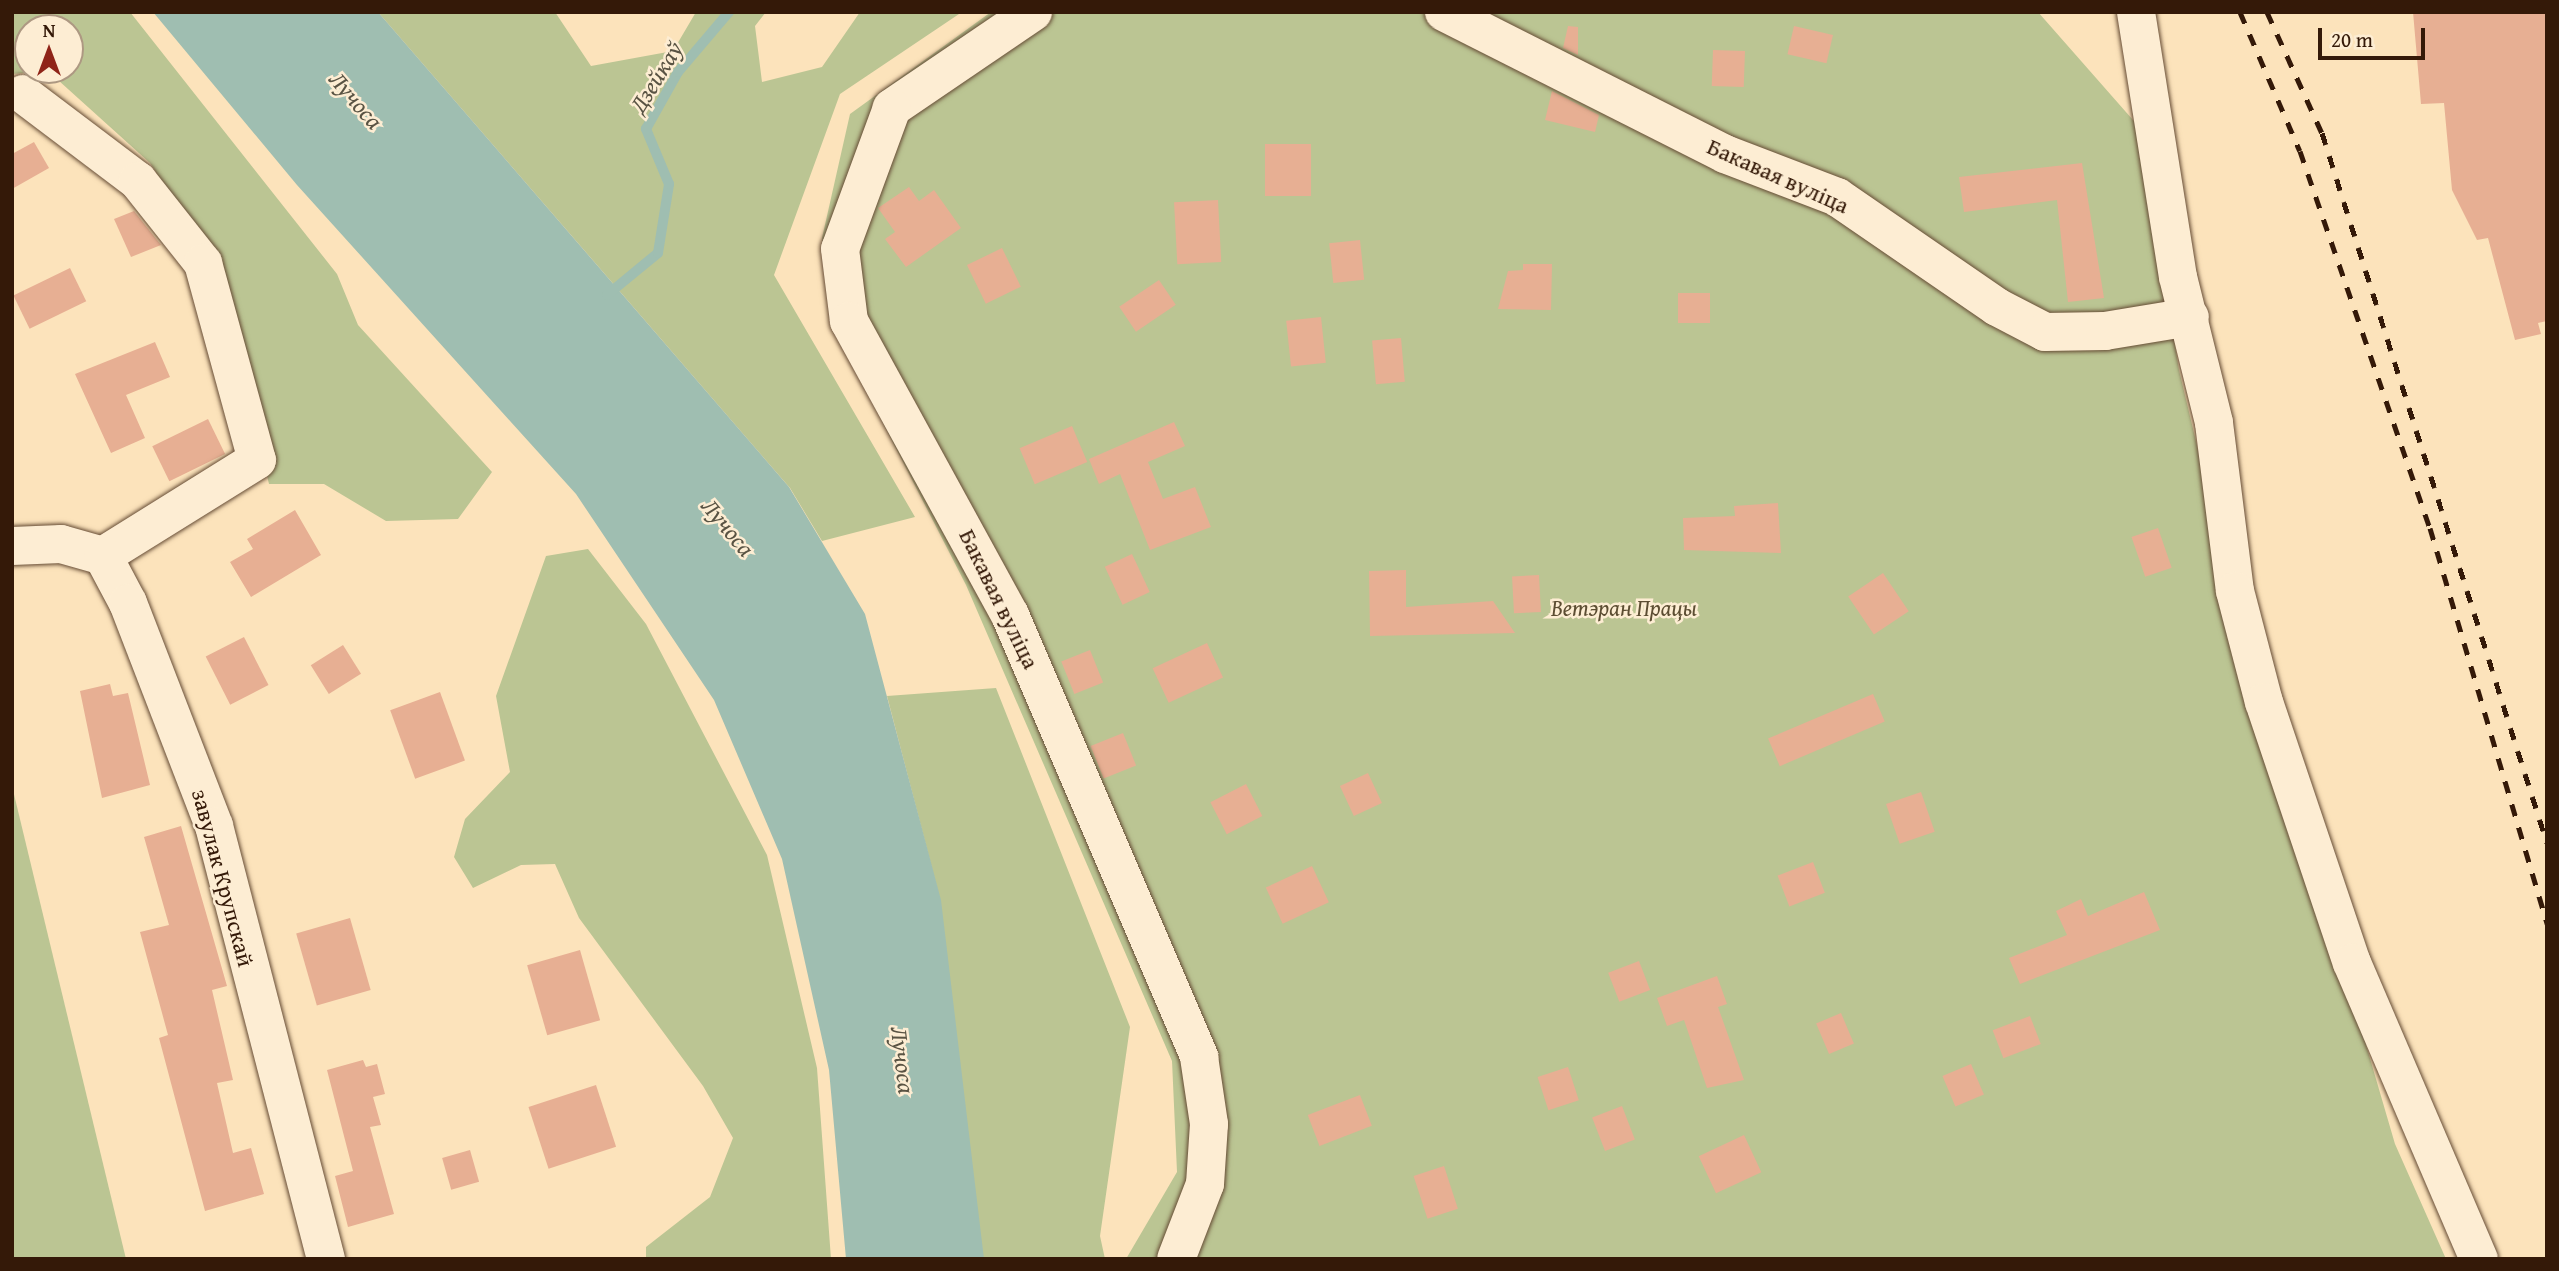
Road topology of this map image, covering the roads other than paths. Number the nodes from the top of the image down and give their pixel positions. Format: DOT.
graph roads {
  1 [pos="1033,12"];
  2 [pos="1444,12"];
  3 [pos="2136,12"];
  4 [pos="23,94"];
  5 [pos="2190,317"];
  6 [pos="12,546"];
  7 [pos="103,556"];
  8 [pos="326,1259"];
  9 [pos="1176,1259"];
  10 [pos="2479,1259"];
  1 -- 9 [label="street, Бакавая вуліца"];
  2 -- 5 [label="street, Бакавая вуліца"];
  3 -- 5 [label="street"];
  4 -- 7 [label="street"];
  5 -- 10 [label="street"];
  6 -- 7 [label="street"];
  7 -- 8 [label="street, завулак Крупскай"];
}
